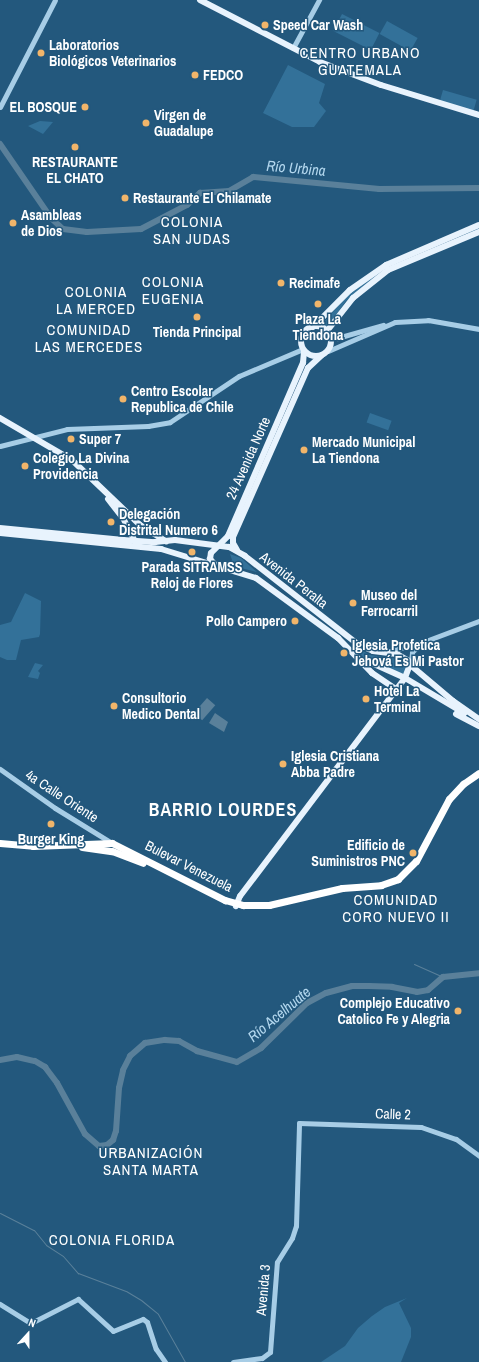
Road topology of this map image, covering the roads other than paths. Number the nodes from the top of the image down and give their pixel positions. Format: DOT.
graph roads {
  1 [pos="55,0"];
  2 [pos="200,0"];
  3 [pos="319,0"];
  4 [pos="293,48"];
  5 [pos="0,107"];
  6 [pos="479,115"];
  7 [pos="479,225"];
  8 [pos="479,232"];
  9 [pos="384,325"];
  10 [pos="313,327"];
  11 [pos="479,329"];
  12 [pos="328,333"];
  13 [pos="303,350"];
  14 [pos="328,351"];
  15 [pos="322,355"];
  16 [pos="0,413"];
  17 [pos="0,419"];
  18 [pos="34,436"];
  19 [pos="0,446"];
  20 [pos="140,525"];
  21 [pos="0,528"];
  22 [pos="0,532"];
  23 [pos="175,540"];
  24 [pos="134,541"];
  25 [pos="167,541"];
  26 [pos="158,542"];
  27 [pos="138,546"];
  28 [pos="216,547"];
  29 [pos="238,551"];
  30 [pos="215,565"];
  31 [pos="278,587"];
  32 [pos="479,621"];
  33 [pos="342,638"];
  34 [pos="422,642"];
  35 [pos="384,652"];
  36 [pos="365,663"];
  37 [pos="411,664"];
  38 [pos="404,680"];
  39 [pos="396,690"];
  40 [pos="479,720"];
  41 [pos="479,726"];
  42 [pos="0,769"];
  43 [pos="479,773"];
  44 [pos="479,778"];
  45 [pos="0,843"];
  46 [pos="112,843"];
  47 [pos="0,847"];
  48 [pos="106,850"];
  49 [pos="226,904"];
  50 [pos="236,905"];
  51 [pos="245,909"];
  52 [pos="299,1123"];
  53 [pos="479,1156"];
  54 [pos="0,1304"];
  55 [pos="165,1362"];
  56 [pos="233,1362"];
  1 -- 5 [label="street"];
  2 -- 4 [label="main road"];
  3 -- 4 [label="street"];
  4 -- 6 [label="main road"];
  7 -- 10 [label="main road"];
  8 -- 12 [label="main road"];
  9 -- 11 [label="street"];
  9 -- 12 [label="street"];
  9 -- 14 [label="street"];
  10 -- 12 [label="main road"];
  10 -- 13 [label="main road"];
  12 -- 14 [label="main road"];
  13 -- 15 [label="main road"];
  13 -- 18 [label="street"];
  13 -- 28 [label="main road, 24 Avenida Norte"];
  14 -- 15 [label="main road"];
  15 -- 29 [label="main road, 24 Avenida Norte"];
  16 -- 18 [label="main road"];
  17 -- 18 [label="main road"];
  18 -- 19 [label="street"];
  18 -- 20 [label="main road"];
  18 -- 23 [label="main road"];
  18 -- 24 [label="main road"];
  20 -- 25 [label="main road"];
  20 -- 26 [label="main road"];
  21 -- 24 [label="main road, Avenida Peralta"];
  22 -- 27 [label="main road, Avenida Peralta"];
  23 -- 25 [label="main road, Avenida Peralta"];
  23 -- 28 [label="main road, Avenida Peralta"];
  24 -- 26 [label="main road, Avenida Peralta"];
  24 -- 27 [label="main road"];
  25 -- 26 [label="main road, Avenida Peralta"];
  25 -- 28 [label="main road"];
  26 -- 30 [label="main road"];
  27 -- 30 [label="main road, Avenida Peralta"];
  28 -- 29 [label="main road, Avenida Peralta"];
  28 -- 30 [label="main road"];
  28 -- 31 [label="main road"];
  29 -- 35 [label="main road, Avenida Peralta"];
  30 -- 31 [label="main road"];
  30 -- 36 [label="main road, Avenida Peralta"];
  31 -- 33 [label="main road"];
  32 -- 34 [label="street"];
  33 -- 37 [label="main road"];
  33 -- 38 [label="main road"];
  34 -- 35 [label="street"];
  34 -- 37 [label="street"];
  35 -- 37 [label="main road, Avenida Peralta"];
  36 -- 38 [label="main road, Avenida Peralta"];
  36 -- 39 [label="main road, Avenida Peralta"];
  37 -- 38 [label="main road"];
  37 -- 40 [label="main road"];
  38 -- 39 [label="main road"];
  38 -- 40 [label="main road"];
  38 -- 41 [label="main road"];
  39 -- 50 [label="main road"];
  42 -- 46 [label="street, 4a Calle Oriente"];
  43 -- 50 [label="highway, Bulevar Venezuela"];
  44 -- 51 [label="highway, Bulevar Venezuela"];
  45 -- 46 [label="highway, Bulevar Venezuela"];
  46 -- 48 [label="highway"];
  46 -- 50 [label="highway, Bulevar Venezuela"];
  47 -- 48 [label="highway, Bulevar Venezuela"];
  48 -- 49 [label="highway, Bulevar Venezuela"];
  49 -- 50 [label="highway"];
  49 -- 51 [label="highway, Bulevar Venezuela"];
  50 -- 51 [label="highway"];
  52 -- 53 [label="street, Calle 2"];
  52 -- 56 [label="street, Avenida 3"];
  54 -- 55 [label="street"];
}
